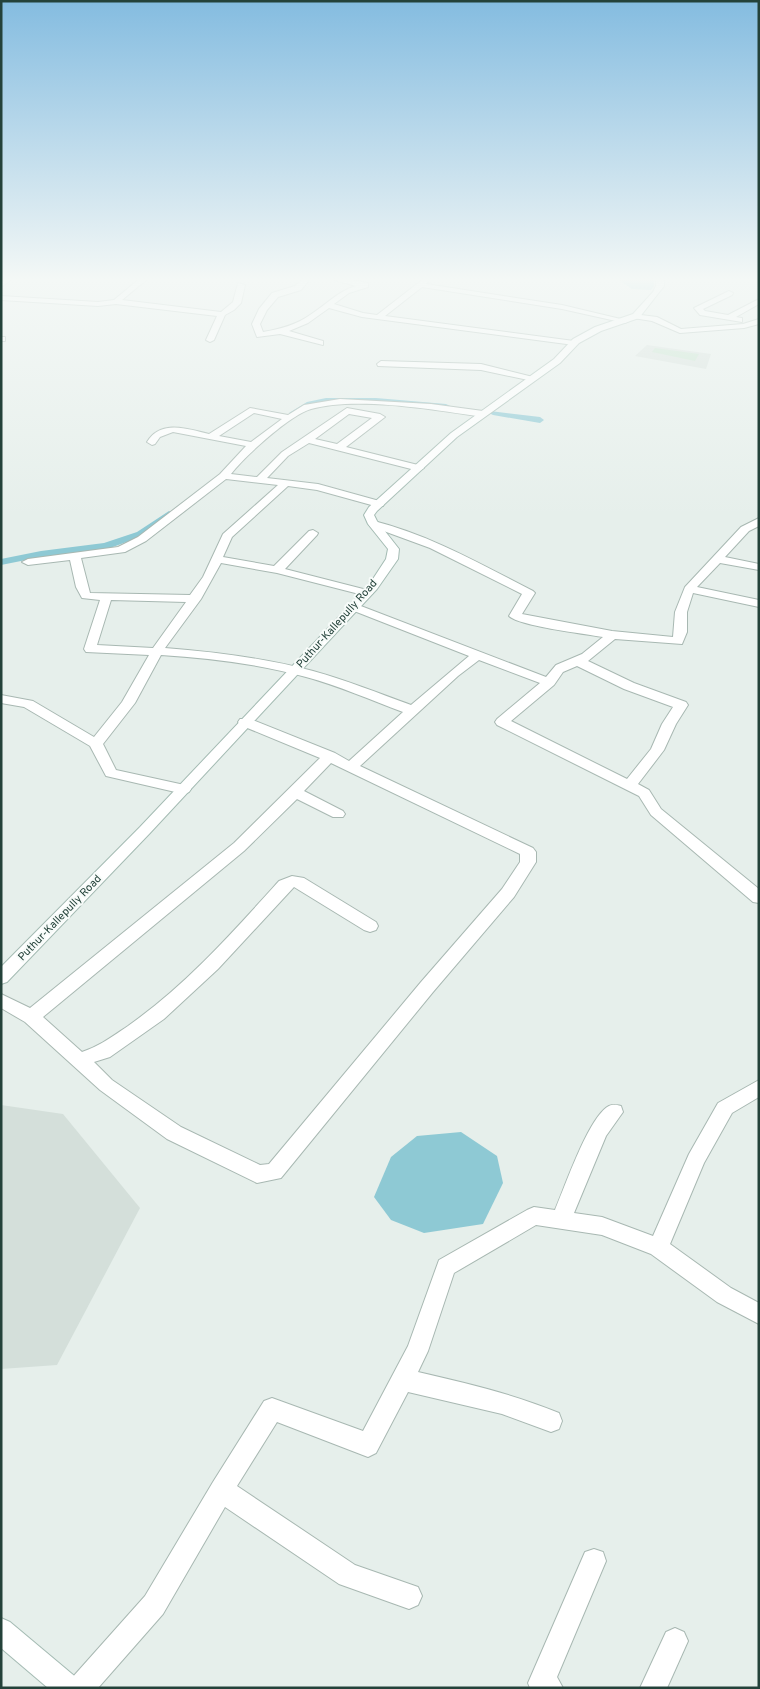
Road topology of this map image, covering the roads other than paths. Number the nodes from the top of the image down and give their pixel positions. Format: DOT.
graph roads {
  1 [pos="560,359"];
  2 [pos="381,364"];
  3 [pos="533,378"];
  4 [pos="483,414"];
  5 [pos="289,418"];
  6 [pos="212,436"];
  7 [pos="308,440"];
  8 [pos="152,442"];
  9 [pos="253,445"];
  10 [pos="338,448"];
  11 [pos="419,468"];
  12 [pos="224,476"];
  13 [pos="259,480"];
  14 [pos="286,483"];
  15 [pos="379,504"];
  16 [pos="759,521"];
  17 [pos="374,524"];
  18 [pos="313,533"];
  19 [pos="75,557"];
  20 [pos="717,559"];
  21 [pos="217,560"];
  22 [pos="28,562"];
  23 [pos="759,568"];
  24 [pos="277,570"];
  25 [pos="689,589"];
  26 [pos="367,593"];
  27 [pos="106,598"];
  28 [pos="195,599"];
  29 [pos="759,604"];
  30 [pos="353,607"];
  31 [pos="612,634"];
  32 [pos="158,650"];
  33 [pos="479,654"];
  34 [pos="577,661"];
  35 [pos="295,670"];
  36 [pos="549,682"];
  37 [pos="1,699"];
  38 [pos="414,711"];
  39 [pos="245,722"];
  40 [pos="96,744"];
  41 [pos="330,756"];
  42 [pos="351,766"];
  43 [pos="630,785"];
  44 [pos="184,789"];
  45 [pos="295,792"];
  46 [pos="338,814"];
  47 [pos="759,898"];
  48 [pos="370,926"];
  49 [pos="1,978"];
  50 [pos="1,1000"];
  51 [pos="31,1017"];
  52 [pos="79,1060"];
  53 [pos="759,1087"];
  54 [pos="614,1112"];
  55 [pos="561,1220"];
  56 [pos="658,1247"];
  57 [pos="759,1314"];
  58 [pos="402,1379"];
  59 [pos="551,1421"];
  60 [pos="221,1490"];
  61 [pos="594,1561"];
  62 [pos="409,1596"];
  63 [pos="1,1631"];
  64 [pos="675,1640"];
  65 [pos="58,1685"];
  66 [pos="80,1688"];
  67 [pos="550,1688"];
  68 [pos="653,1688"];
  1 -- 3 [label="street"];
  2 -- 3 [label="street"];
  3 -- 4 [label="street"];
  4 -- 5 [label="street"];
  4 -- 11 [label="street"];
  5 -- 6 [label="street"];
  5 -- 9 [label="street"];
  6 -- 8 [label="street"];
  6 -- 9 [label="street"];
  7 -- 10 [label="street"];
  7 -- 10 [label="street"];
  7 -- 13 [label="street"];
  9 -- 12 [label="street"];
  10 -- 11 [label="street"];
  11 -- 15 [label="street"];
  12 -- 13 [label="street"];
  12 -- 19 [label="street"];
  13 -- 14 [label="street"];
  14 -- 15 [label="street"];
  14 -- 21 [label="street"];
  15 -- 17 [label="street"];
  16 -- 20 [label="street"];
  17 -- 26 [label="street, Puthur-Kallepully Road"];
  17 -- 31 [label="street"];
  18 -- 24 [label="street"];
  19 -- 22 [label="street"];
  19 -- 27 [label="street"];
  20 -- 23 [label="street"];
  20 -- 25 [label="street"];
  21 -- 24 [label="street"];
  21 -- 28 [label="street"];
  24 -- 26 [label="street"];
  25 -- 29 [label="street"];
  25 -- 31 [label="street"];
  26 -- 30 [label="street, Puthur-Kallepully Road"];
  27 -- 28 [label="street"];
  27 -- 32 [label="street"];
  28 -- 32 [label="street"];
  30 -- 33 [label="street"];
  30 -- 35 [label="street, Puthur-Kallepully Road"];
  31 -- 34 [label="street"];
  32 -- 35 [label="street"];
  32 -- 40 [label="street"];
  33 -- 36 [label="street"];
  33 -- 38 [label="street"];
  34 -- 36 [label="street"];
  34 -- 43 [label="street"];
  35 -- 38 [label="street"];
  35 -- 39 [label="street, Puthur-Kallepully Road"];
  36 -- 43 [label="street"];
  37 -- 40 [label="street"];
  38 -- 42 [label="street"];
  39 -- 41 [label="street"];
  39 -- 44 [label="street, Puthur-Kallepully Road"];
  40 -- 44 [label="street"];
  41 -- 42 [label="street"];
  41 -- 45 [label="street"];
  42 -- 52 [label="street"];
  43 -- 47 [label="street"];
  44 -- 49 [label="street, Puthur-Kallepully Road"];
  45 -- 46 [label="street"];
  45 -- 51 [label="street"];
  48 -- 52 [label="street"];
  50 -- 51 [label="street"];
  51 -- 52 [label="street"];
  53 -- 56 [label="street"];
  54 -- 55 [label="street"];
  55 -- 56 [label="street"];
  55 -- 58 [label="street"];
  56 -- 57 [label="street"];
  58 -- 59 [label="street"];
  58 -- 60 [label="street"];
  60 -- 62 [label="street"];
  60 -- 66 [label="street"];
  61 -- 67 [label="street"];
  63 -- 65 [label="street"];
  64 -- 68 [label="street"];
}
